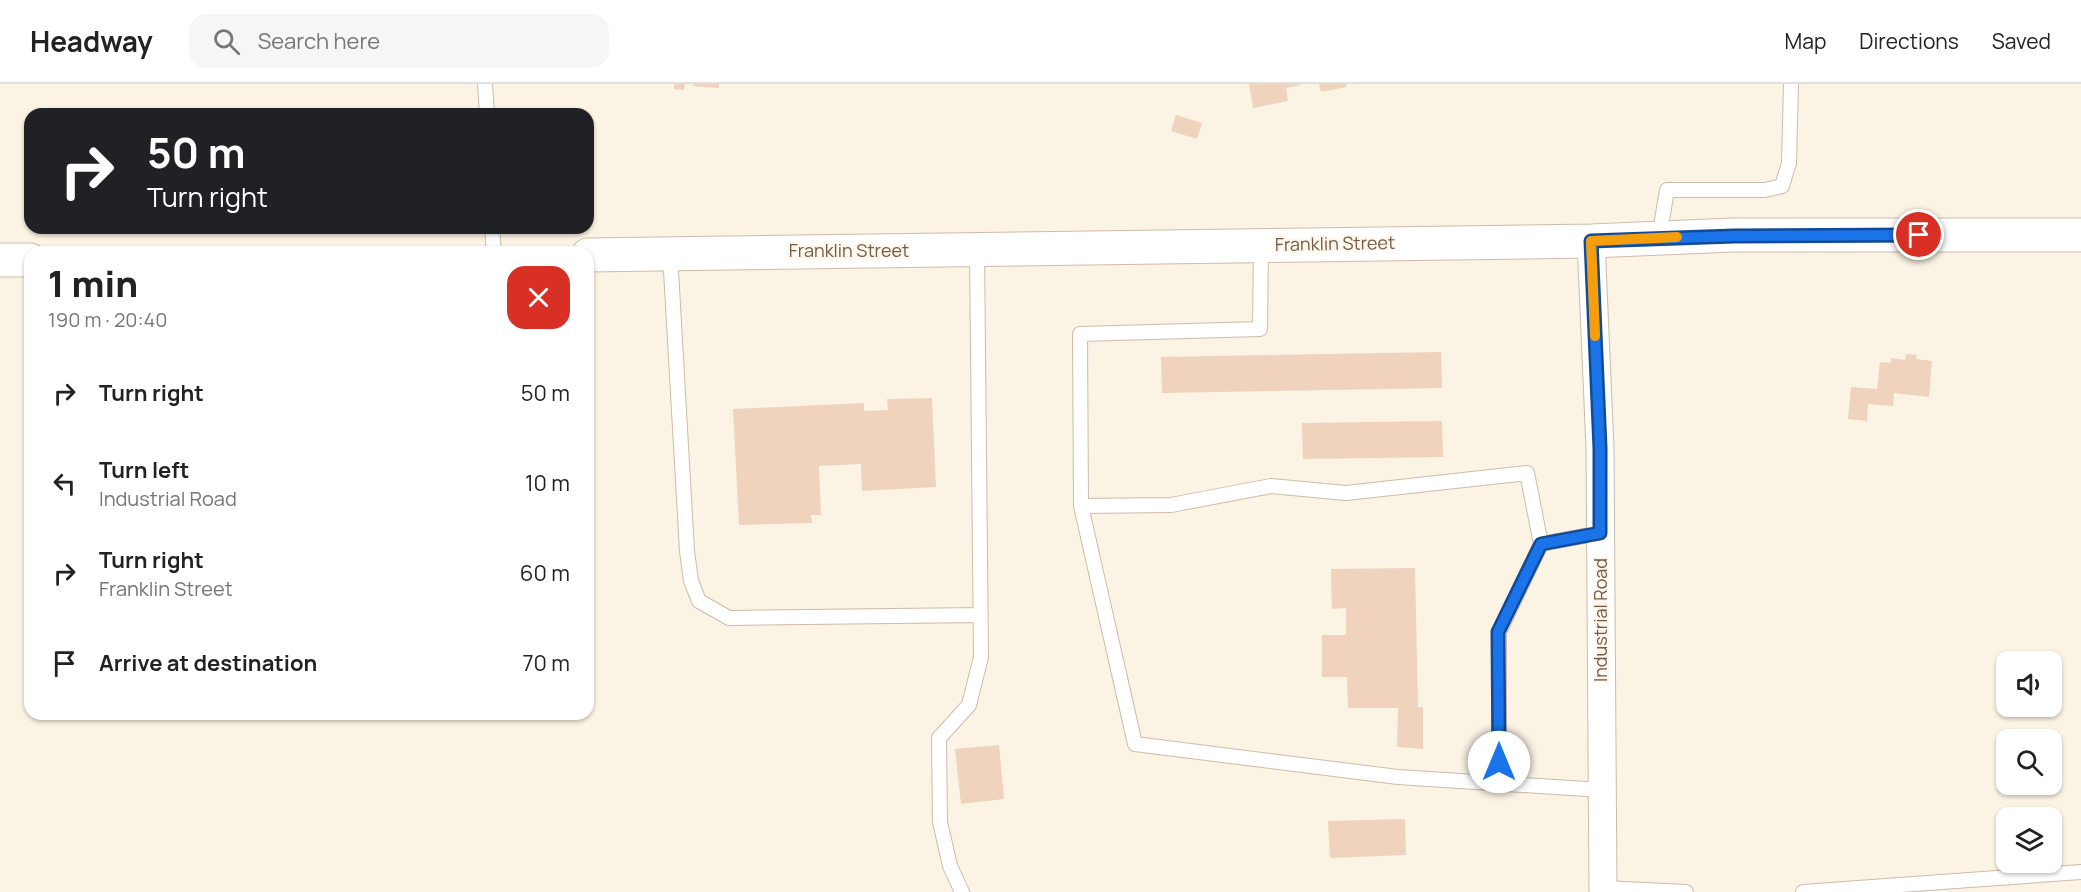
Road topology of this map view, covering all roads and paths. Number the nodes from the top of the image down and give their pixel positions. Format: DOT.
graph roads {
  1 [pos="485,84"];
  2 [pos="1791,84"];
  3 [pos="487,108"];
  4 [pos="2081,235"];
  5 [pos="1659,238"];
  6 [pos="1591,241"];
  7 [pos="1261,245"];
  8 [pos="977,249"];
  9 [pos="670,253"];
  10 [pos="594,255"];
  11 [pos="0,260"];
  12 [pos="24,260"];
  13 [pos="1081,506"];
  14 [pos="1600,533"];
  15 [pos="1541,544"];
  16 [pos="981,615"];
  17 [pos="1499,783"];
  18 [pos="1602,790"];
  19 [pos="2081,872"];
  20 [pos="1603,890"];
  21 [pos="962,892"];
  22 [pos="1686,892"];
  23 [pos="1803,892"];
  1 -- 3 [label="lane"];
  2 -- 5 [label="lane"];
  4 -- 5 [label="main road, Franklin Street"];
  5 -- 6 [label="main road, Franklin Street"];
  6 -- 7 [label="main road, Franklin Street"];
  6 -- 14 [label="street, Industrial Road"];
  7 -- 8 [label="main road, Franklin Street"];
  7 -- 13 [label="lane"];
  8 -- 9 [label="main road, Franklin Street"];
  8 -- 16 [label="lane"];
  9 -- 10 [label="main road, Franklin Street"];
  9 -- 16 [label="lane"];
  11 -- 12 [label="main road"];
  13 -- 15 [label="lane"];
  13 -- 17 [label="lane"];
  14 -- 15 [label="lane"];
  14 -- 18 [label="street, Industrial Road"];
  15 -- 17 [label="lane"];
  16 -- 21 [label="lane"];
  17 -- 18 [label="lane"];
  18 -- 20 [label="street, Industrial Road"];
  19 -- 23 [label="lane"];
  20 -- 22 [label="lane"];
}
